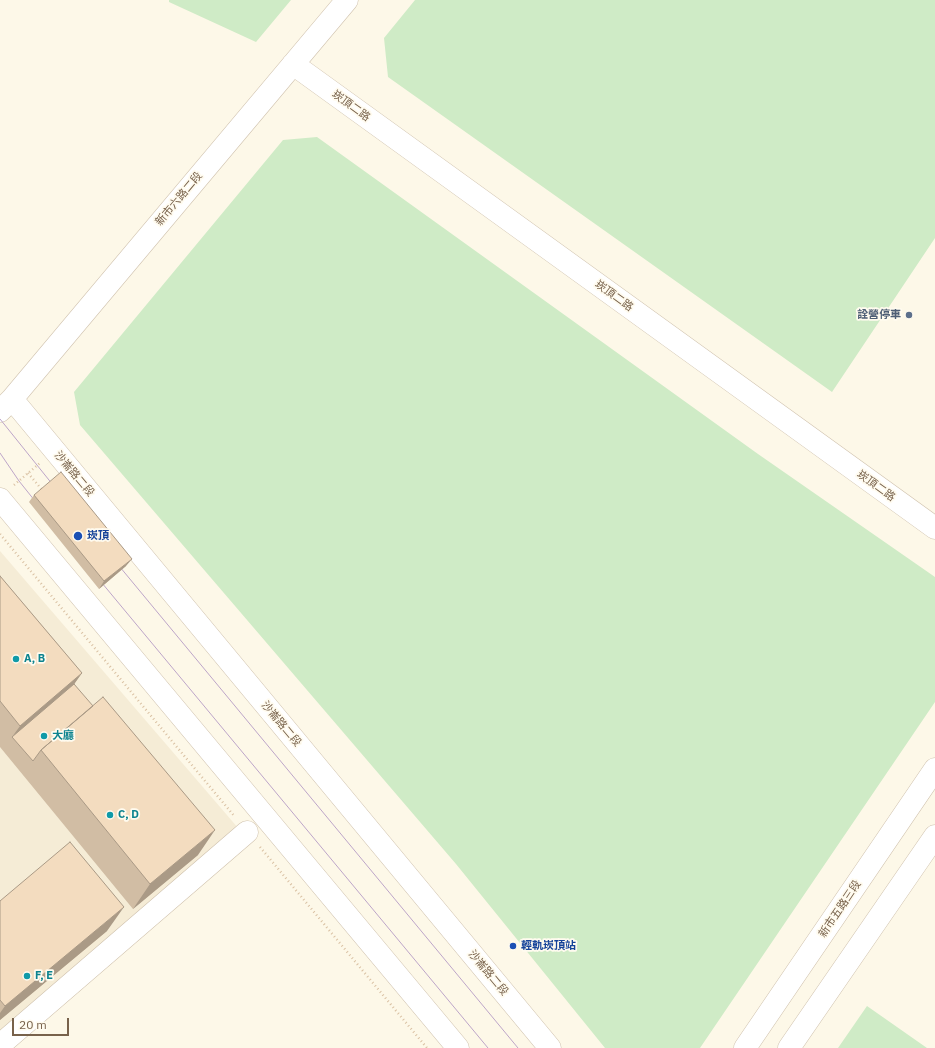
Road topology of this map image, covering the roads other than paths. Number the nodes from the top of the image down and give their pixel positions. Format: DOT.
graph roads {
  1 [pos="347,0"];
  2 [pos="292,64"];
  3 [pos="6,405"];
  4 [pos="5,494"];
  5 [pos="935,528"];
  6 [pos="935,769"];
  7 [pos="247,832"];
  8 [pos="935,836"];
  9 [pos="0,1045"];
  10 [pos="458,1048"];
  11 [pos="550,1048"];
  12 [pos="745,1048"];
  13 [pos="789,1048"];
  1 -- 2 [label="street, 新市六路二段"];
  2 -- 3 [label="street, 新市六路二段"];
  2 -- 5 [label="street, 崁頂二路"];
  3 -- 11 [label="street, 沙崙路二段"];
  4 -- 10 [label="street"];
  6 -- 12 [label="street, 新市五路三段"];
  7 -- 9 [label="street"];
  8 -- 13 [label="street"];
}
